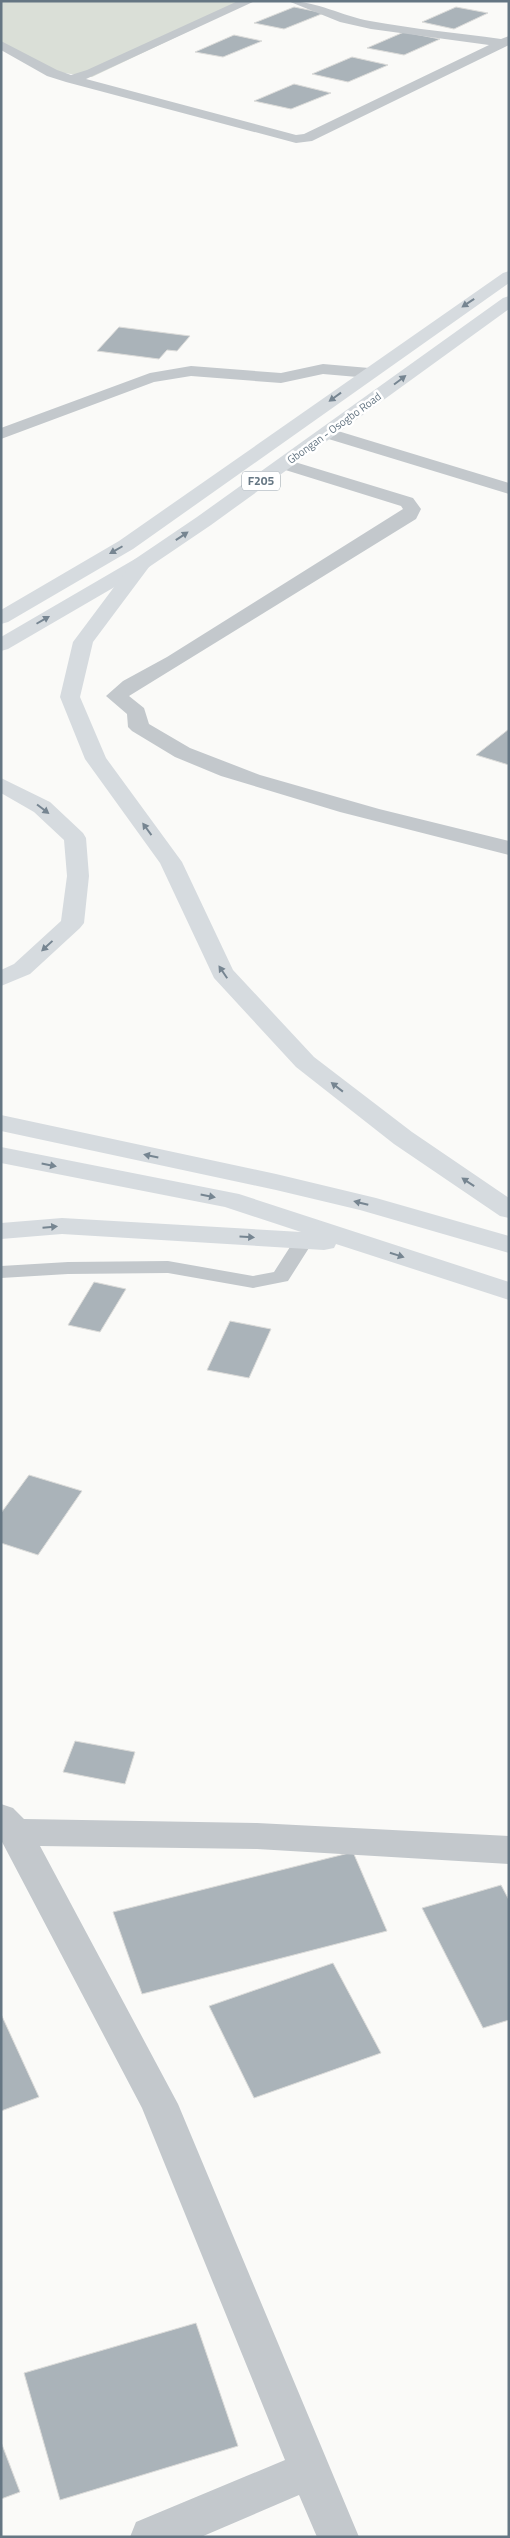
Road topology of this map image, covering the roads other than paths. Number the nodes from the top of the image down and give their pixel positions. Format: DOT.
graph roads {
  1 [pos="249,1"];
  2 [pos="294,1"];
  3 [pos="506,42"];
  4 [pos="1,45"];
  5 [pos="70,79"];
  6 [pos="509,276"];
  7 [pos="509,301"];
  8 [pos="369,373"];
  9 [pos="328,433"];
  10 [pos="1,434"];
  11 [pos="285,464"];
  12 [pos="509,489"];
  13 [pos="142,563"];
  14 [pos="1,618"];
  15 [pos="1,645"];
  16 [pos="1,784"];
  17 [pos="509,848"];
  18 [pos="1,979"];
  19 [pos="1,1123"];
  20 [pos="1,1155"];
  21 [pos="509,1210"];
  22 [pos="1,1232"];
  23 [pos="304,1240"];
  24 [pos="509,1245"];
  25 [pos="371,1246"];
  26 [pos="1,1272"];
  27 [pos="509,1291"];
  28 [pos="8,1824"];
  29 [pos="509,1850"];
  30 [pos="311,2469"];
  31 [pos="151,2537"];
  32 [pos="338,2537"];
  1 -- 5 [label="street"];
  2 -- 3 [label="street"];
  3 -- 5 [label="street"];
  4 -- 5 [label="street"];
  6 -- 8 [label="main road, Gbongan - Osogbo Road / F205, one-way"];
  9 -- 7 [label="main road, Gbongan - Osogbo Road / F205, one-way"];
  8 -- 10 [label="street"];
  8 -- 14 [label="main road, Gbongan - Osogbo Road / F205, one-way"];
  9 -- 11 [label="main road, Gbongan - Osogbo Road / F205"];
  9 -- 12 [label="street"];
  13 -- 11 [label="main road, Gbongan - Osogbo Road / F205, one-way"];
  11 -- 17 [label="street"];
  15 -- 13 [label="main road, Gbongan - Osogbo Road / F205, one-way"];
  21 -- 13 [label="main road, one-way"];
  16 -- 18 [label="main road, one-way"];
  24 -- 19 [label="main road, one-way"];
  20 -- 25 [label="main road, one-way"];
  22 -- 23 [label="main road, one-way"];
  23 -- 25 [label="main road"];
  23 -- 26 [label="lane"];
  25 -- 27 [label="main road, one-way"];
  28 -- 29 [label="street"];
  28 -- 30 [label="street"];
  30 -- 31 [label="street"];
  30 -- 32 [label="street"];
}
